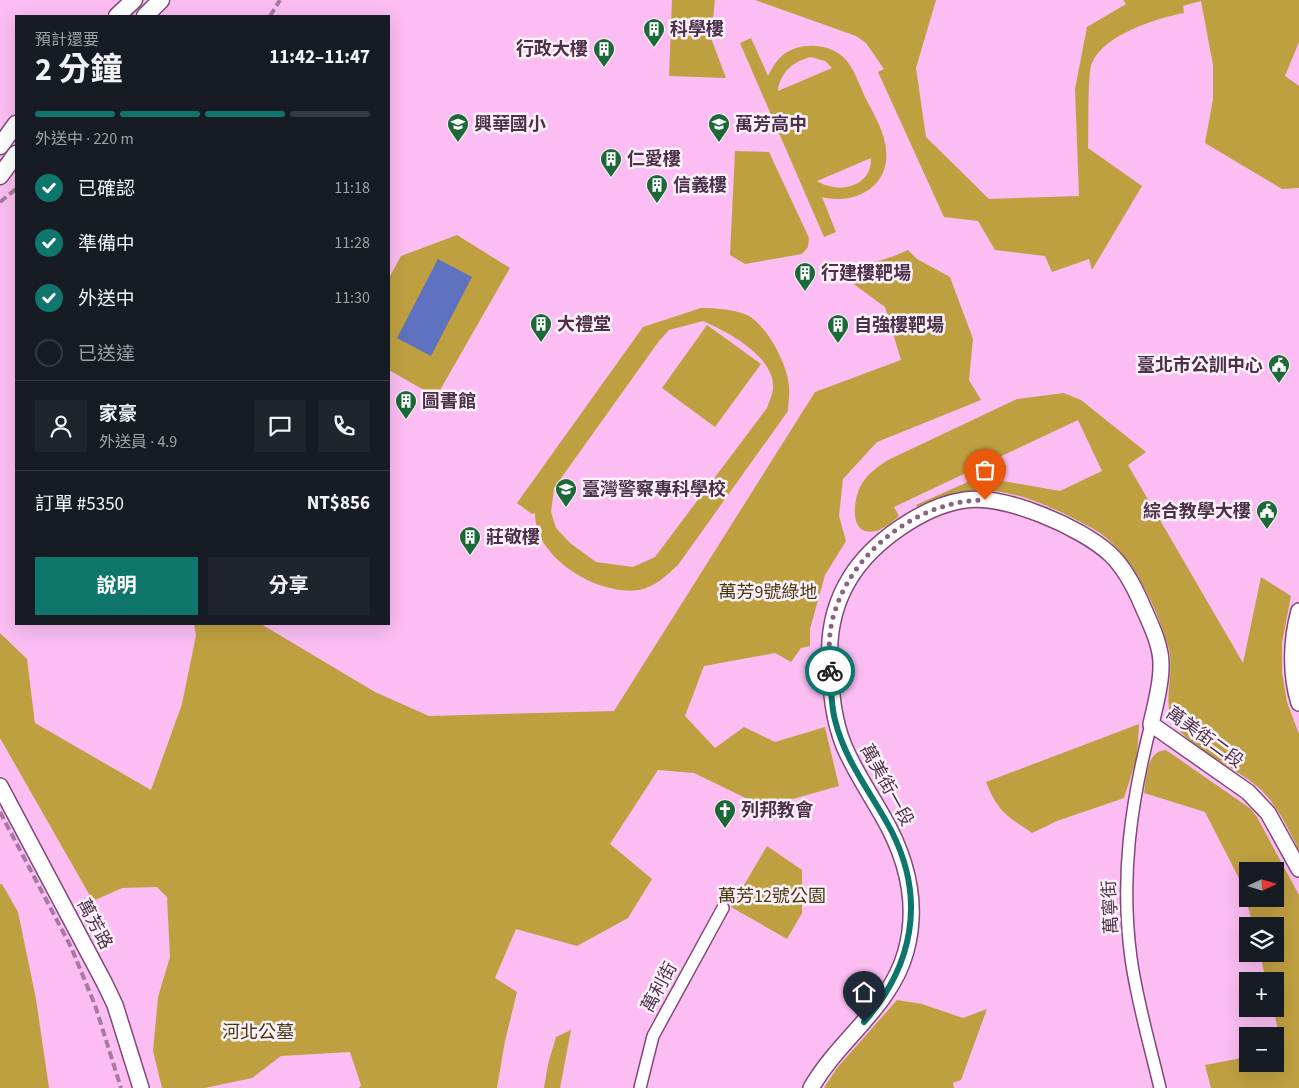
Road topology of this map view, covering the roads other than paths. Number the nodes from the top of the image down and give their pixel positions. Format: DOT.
graph roads {
  1 [pos="134,0"];
  2 [pos="161,0"];
  3 [pos="118,15"];
  4 [pos="146,15"];
  5 [pos="15,125"];
  6 [pos="0,146"];
  7 [pos="15,155"];
  8 [pos="0,176"];
  9 [pos="858,565"];
  10 [pos="1299,611"];
  11 [pos="1299,703"];
  12 [pos="1150,724"];
  13 [pos="0,786"];
  14 [pos="1299,869"];
  15 [pos="723,908"];
  16 [pos="141,1088"];
  17 [pos="640,1088"];
  18 [pos="811,1088"];
  19 [pos="1160,1088"];
  1 -- 3 [label="main road"];
  2 -- 4 [label="main road"];
  5 -- 6 [label="main road"];
  7 -- 8 [label="main road"];
  9 -- 12 [label="street, 萬美街二段"];
  9 -- 18 [label="street, 萬美街一段"];
  10 -- 11 [label="street"];
  12 -- 14 [label="street, 萬美街二段"];
  12 -- 19 [label="street, 萬寧街"];
  13 -- 16 [label="street, 萬芳路"];
  15 -- 17 [label="street, 萬利街"];
}
